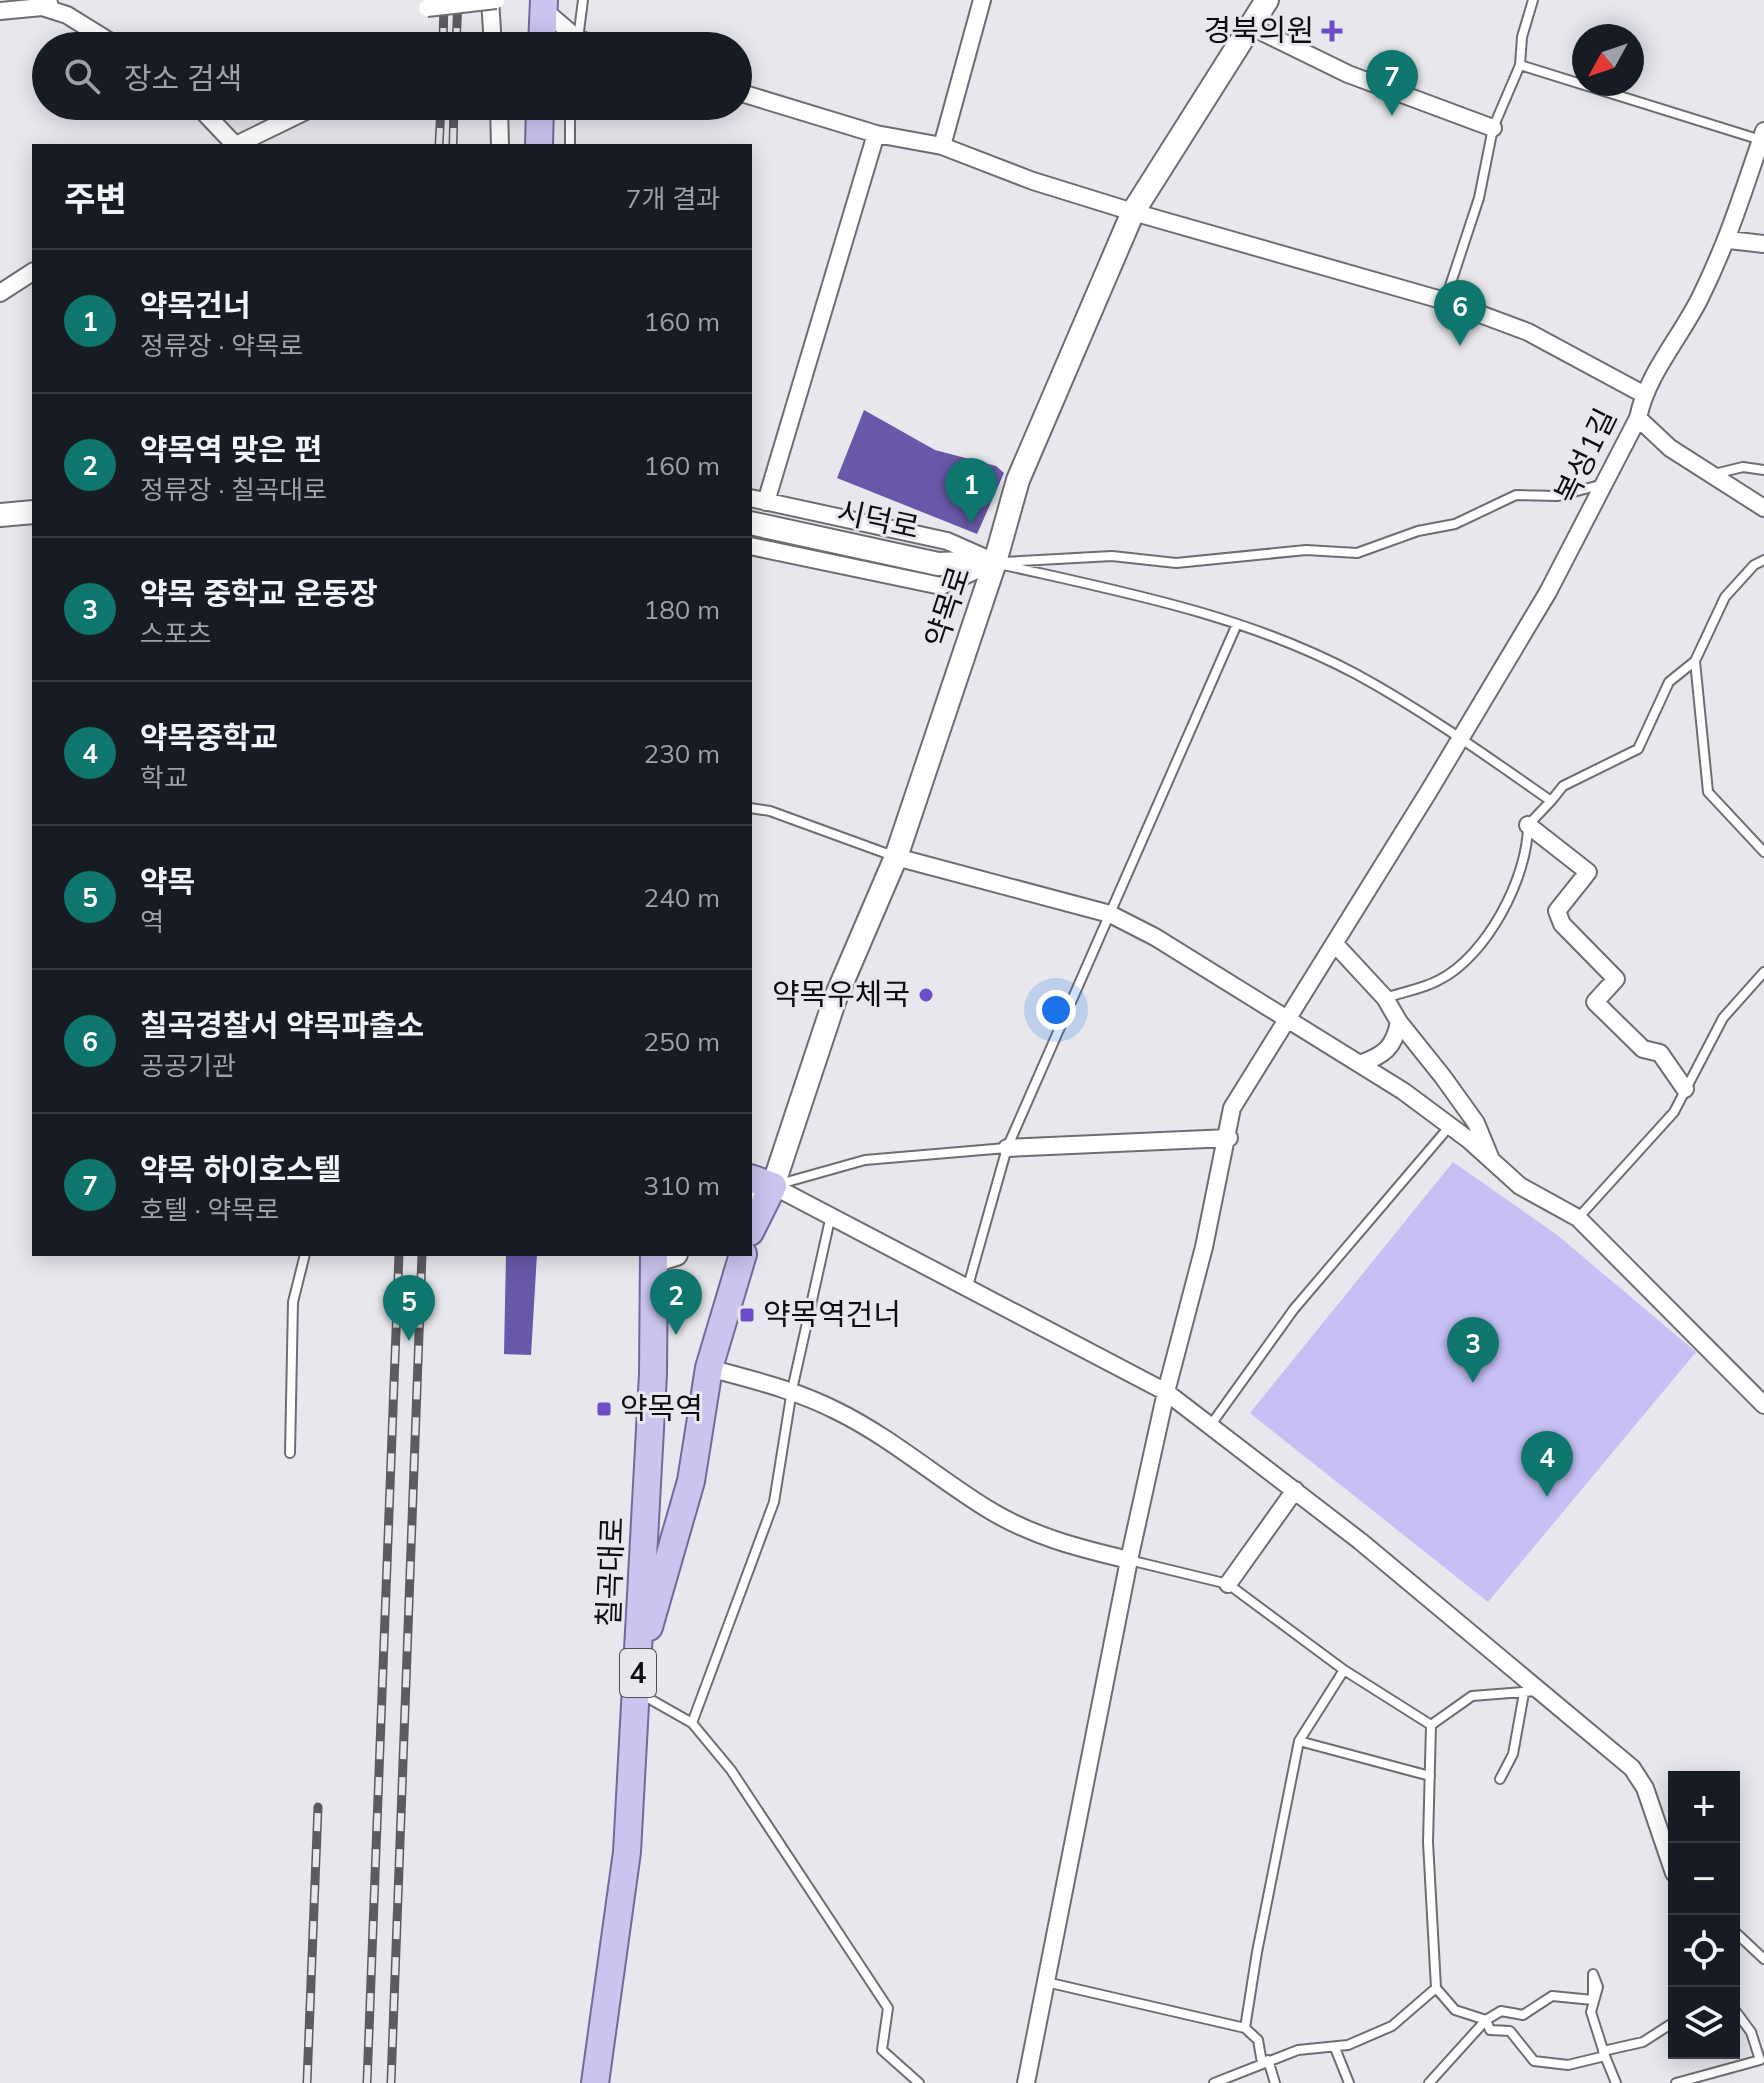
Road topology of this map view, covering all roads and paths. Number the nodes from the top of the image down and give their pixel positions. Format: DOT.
graph roads {
  1 [pos="493,0"];
  2 [pos="583,0"];
  3 [pos="982,0"];
  4 [pos="1267,0"];
  5 [pos="1533,0"];
  6 [pos="48,4"];
  7 [pos="544,5"];
  8 [pos="427,8"];
  9 [pos="0,11"];
  10 [pos="1252,27"];
  11 [pos="94,32"];
  12 [pos="493,32"];
  13 [pos="543,32"];
  14 [pos="568,32"];
  15 [pos="578,32"];
  16 [pos="1520,65"];
  17 [pos="752,96"];
  18 [pos="211,120"];
  19 [pos="288,120"];
  20 [pos="499,120"];
  21 [pos="540,120"];
  22 [pos="570,120"];
  23 [pos="1493,128"];
  24 [pos="876,134"];
  25 [pos="1762,135"];
  26 [pos="233,144"];
  27 [pos="239,144"];
  28 [pos="500,144"];
  29 [pos="539,144"];
  30 [pos="570,144"];
  31 [pos="942,146"];
  32 [pos="1133,212"];
  33 [pos="1729,240"];
  34 [pos="1764,244"];
  35 [pos="32,272"];
  36 [pos="0,293"];
  37 [pos="1445,301"];
  38 [pos="1643,394"];
  39 [pos="1638,418"];
  40 [pos="1764,470"];
  41 [pos="1712,474"];
  42 [pos="1605,484"];
  43 [pos="758,500"];
  44 [pos="1764,508"];
  45 [pos="32,512"];
  46 [pos="0,515"];
  47 [pos="752,523"];
  48 [pos="752,546"];
  49 [pos="1764,560"];
  50 [pos="995,562"];
  51 [pos="1237,624"];
  52 [pos="1695,661"];
  53 [pos="1459,737"];
  54 [pos="1551,801"];
  55 [pos="752,808"];
  56 [pos="1528,825"];
  57 [pos="1764,852"];
  58 [pos="896,857"];
  59 [pos="1110,914"];
  60 [pos="1335,944"];
  61 [pos="1764,972"];
  62 [pos="1385,998"];
  63 [pos="1288,1019"];
  64 [pos="1399,1022"];
  65 [pos="1360,1064"];
  66 [pos="1685,1089"];
  67 [pos="1449,1127"];
  68 [pos="1229,1138"];
  69 [pos="1007,1148"];
  70 [pos="1492,1162"];
  71 [pos="761,1182"];
  72 [pos="752,1203"];
  73 [pos="831,1214"];
  74 [pos="1578,1218"];
  75 [pos="752,1223"];
  76 [pos="304,1256"];
  77 [pos="661,1256"];
  78 [pos="742,1256"];
  79 [pos="968,1286"];
  80 [pos="709,1368"];
  81 [pos="1747,1385"];
  82 [pos="792,1390"];
  83 [pos="1166,1392"];
  84 [pos="1764,1392"];
  85 [pos="1764,1405"];
  86 [pos="1209,1427"];
  87 [pos="290,1453"];
  88 [pos="1295,1490"];
  89 [pos="1129,1560"];
  90 [pos="1228,1584"];
  91 [pos="639,1657"];
  92 [pos="1344,1670"];
  93 [pos="637,1692"];
  94 [pos="1532,1692"];
  95 [pos="692,1723"];
  96 [pos="1431,1725"];
  97 [pos="1299,1741"];
  98 [pos="1430,1776"];
  99 [pos="1500,1779"];
  100 [pos="1668,1855"];
  101 [pos="1740,1937"];
  102 [pos="1764,1959"];
  103 [pos="1046,1982"];
  104 [pos="1436,1988"];
  105 [pos="1740,2017"];
  106 [pos="1486,2020"];
  107 [pos="1668,2026"];
  108 [pos="1245,2028"];
  109 [pos="1335,2048"];
  110 [pos="1604,2054"];
  111 [pos="1265,2061"];
  112 [pos="1762,2063"];
  113 [pos="595,2083"];
  114 [pos="919,2083"];
  115 [pos="1026,2083"];
  116 [pos="1214,2083"];
  117 [pos="1275,2083"];
  118 [pos="1349,2083"];
  119 [pos="1429,2083"];
  120 [pos="1616,2083"];
  121 [pos="1676,2083"];
  1 -- 8 [label="street, bridge"];
  1 -- 12 [label="street"];
  2 -- 15 [label="lane"];
  3 -- 31 [label="street"];
  4 -- 10 [label="street, 약목로"];
  5 -- 16 [label="lane"];
  6 -- 9 [label="street"];
  6 -- 11 [label="street"];
  7 -- 13 [label="main road"];
  7 -- 14 [label="street"];
  10 -- 23 [label="street"];
  10 -- 32 [label="street, 약목로"];
  16 -- 23 [label="lane"];
  16 -- 25 [label="lane"];
  17 -- 24 [label="street"];
  18 -- 26 [label="street"];
  19 -- 27 [label="street"];
  20 -- 28 [label="street"];
  21 -- 29 [label="main road"];
  22 -- 30 [label="lane"];
  23 -- 37 [label="lane"];
  24 -- 31 [label="street"];
  24 -- 43 [label="street"];
  25 -- 33 [label="street, 복성1길"];
  31 -- 32 [label="street"];
  32 -- 37 [label="street"];
  32 -- 50 [label="street, 약목로"];
  33 -- 34 [label="street"];
  33 -- 38 [label="street, 복성1길"];
  35 -- 36 [label="street"];
  37 -- 38 [label="street"];
  38 -- 39 [label="street, 복성1길"];
  39 -- 41 [label="street"];
  39 -- 42 [label="street, 복성1길"];
  40 -- 41 [label="lane"];
  41 -- 44 [label="street"];
  42 -- 50 [label="lane"];
  42 -- 53 [label="street, 복성1길"];
  43 -- 50 [label="street"];
  45 -- 46 [label="street"];
  47 -- 50 [label="street, 시덕로"];
  48 -- 50 [label="street"];
  49 -- 52 [label="lane"];
  50 -- 51 [label="lane"];
  50 -- 58 [label="street, 약목로"];
  51 -- 53 [label="lane"];
  51 -- 59 [label="lane"];
  52 -- 54 [label="lane"];
  52 -- 57 [label="lane"];
  53 -- 54 [label="lane"];
  53 -- 60 [label="street, 복성1길"];
  54 -- 56 [label="lane"];
  55 -- 58 [label="lane"];
  56 -- 62 [label="lane"];
  56 -- 66 [label="street"];
  58 -- 59 [label="street"];
  58 -- 71 [label="street, 약목로"];
  59 -- 63 [label="street"];
  59 -- 69 [label="lane"];
  60 -- 62 [label="street"];
  60 -- 63 [label="street, 복성1길"];
  61 -- 66 [label="lane"];
  62 -- 64 [label="street"];
  63 -- 65 [label="street"];
  63 -- 68 [label="street, 복성1길"];
  64 -- 65 [label="street"];
  64 -- 70 [label="street"];
  65 -- 67 [label="street"];
  66 -- 74 [label="lane"];
  67 -- 70 [label="street"];
  67 -- 86 [label="lane"];
  68 -- 69 [label="street"];
  68 -- 83 [label="street, 복성1길"];
  69 -- 71 [label="lane"];
  69 -- 79 [label="lane"];
  70 -- 74 [label="street"];
  71 -- 72 [label="street, 약목로"];
  71 -- 73 [label="street"];
  71 -- 75 [label="main road"];
  73 -- 79 [label="street"];
  73 -- 82 [label="lane"];
  74 -- 81 [label="street"];
  76 -- 87 [label="lane"];
  77 -- 91 [label="main road, 칠곡대로 / 4"];
  78 -- 80 [label="main road"];
  79 -- 83 [label="street"];
  80 -- 82 [label="street"];
  80 -- 91 [label="main road"];
  81 -- 84 [label="lane"];
  81 -- 85 [label="street"];
  82 -- 89 [label="street"];
  82 -- 95 [label="lane"];
  83 -- 86 [label="street"];
  83 -- 89 [label="street, 복성1길"];
  86 -- 88 [label="street"];
  88 -- 90 [label="street"];
  88 -- 94 [label="street"];
  89 -- 90 [label="lane"];
  89 -- 103 [label="street, 복성1길"];
  90 -- 92 [label="lane"];
  91 -- 93 [label="main road, 칠곡대로 / 4"];
  92 -- 96 [label="lane"];
  92 -- 97 [label="lane"];
  93 -- 95 [label="lane"];
  93 -- 113 [label="main road, 칠곡대로 / 4"];
  94 -- 96 [label="lane"];
  94 -- 99 [label="lane"];
  94 -- 100 [label="street"];
  95 -- 114 [label="lane"];
  96 -- 98 [label="lane"];
  97 -- 98 [label="lane"];
  97 -- 108 [label="lane"];
  98 -- 104 [label="lane"];
  101 -- 102 [label="lane"];
  103 -- 108 [label="lane"];
  103 -- 115 [label="street, 복성1길"];
  104 -- 106 [label="lane"];
  104 -- 109 [label="lane"];
  105 -- 112 [label="lane"];
  106 -- 110 [label="lane"];
  106 -- 110 [label="lane"];
  106 -- 119 [label="lane"];
  107 -- 110 [label="lane"];
  108 -- 111 [label="lane"];
  109 -- 111 [label="lane"];
  109 -- 118 [label="lane"];
  110 -- 120 [label="lane"];
  111 -- 116 [label="lane"];
  111 -- 117 [label="lane"];
  112 -- 121 [label="lane"];
}
